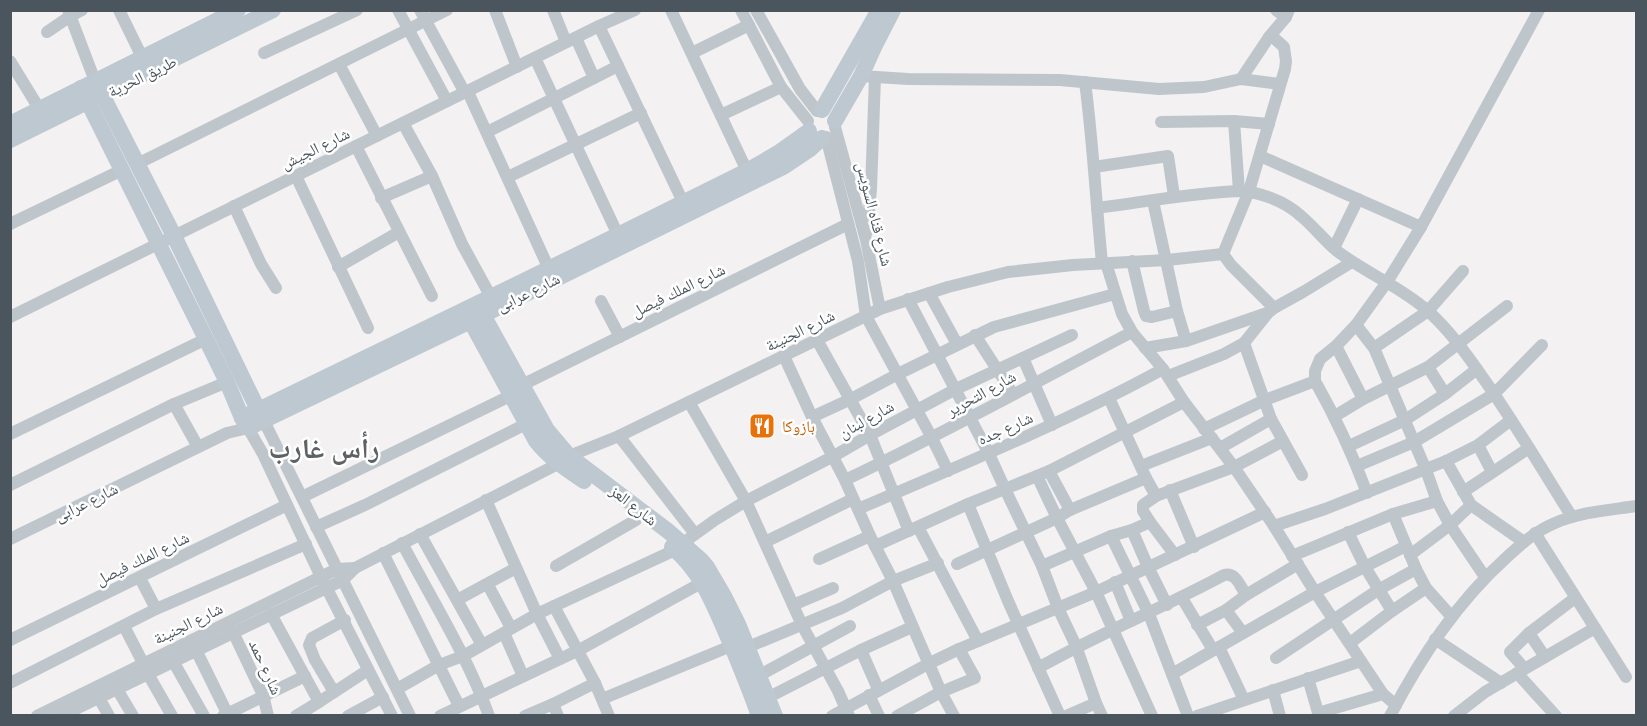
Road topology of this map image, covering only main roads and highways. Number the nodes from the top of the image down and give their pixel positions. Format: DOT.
graph roads {
  1 [pos="238,10"];
  2 [pos="273,10"];
  3 [pos="879,10"];
  4 [pos="893,10"];
  5 [pos="216,16"];
  6 [pos="91,92"];
  7 [pos="10,124"];
  8 [pos="822,125"];
  9 [pos="10,140"];
  10 [pos="129,167"];
  11 [pos="477,309"];
  12 [pos="516,391"];
  13 [pos="261,415"];
  14 [pos="564,460"];
  15 [pos="684,542"];
  16 [pos="740,646"];
  17 [pos="759,716"];
  18 [pos="775,716"];
  1 -- 5 [label="main road, طريق الحرية"];
  2 -- 6 [label="main road, طريق الحرية"];
  3 -- 8 [label="main road, شارع عرابى"];
  4 -- 8 [label="main road, شارع عرابى"];
  5 -- 6 [label="main road, طريق الحرية"];
  6 -- 7 [label="main road, طريق الحرية"];
  6 -- 9 [label="main road, طريق الحرية"];
  6 -- 10 [label="main road"];
  8 -- 11 [label="main road, شارع عرابى"];
  8 -- 11 [label="main road, شارع عرابى"];
  10 -- 13 [label="main road"];
  10 -- 13 [label="main road, شارع عرابى"];
  11 -- 12 [label="main road, شارع العز"];
  11 -- 13 [label="main road, شارع عرابى"];
  12 -- 14 [label="main road, شارع العز"];
  12 -- 14 [label="main road, شارع العز"];
  14 -- 15 [label="main road, شارع العز"];
  14 -- 15 [label="main road, شارع العز"];
  15 -- 16 [label="main road, شارع العز"];
  15 -- 16 [label="main road, شارع العز"];
  16 -- 17 [label="main road, شارع العز"];
  16 -- 18 [label="main road, شارع العز"];
}
